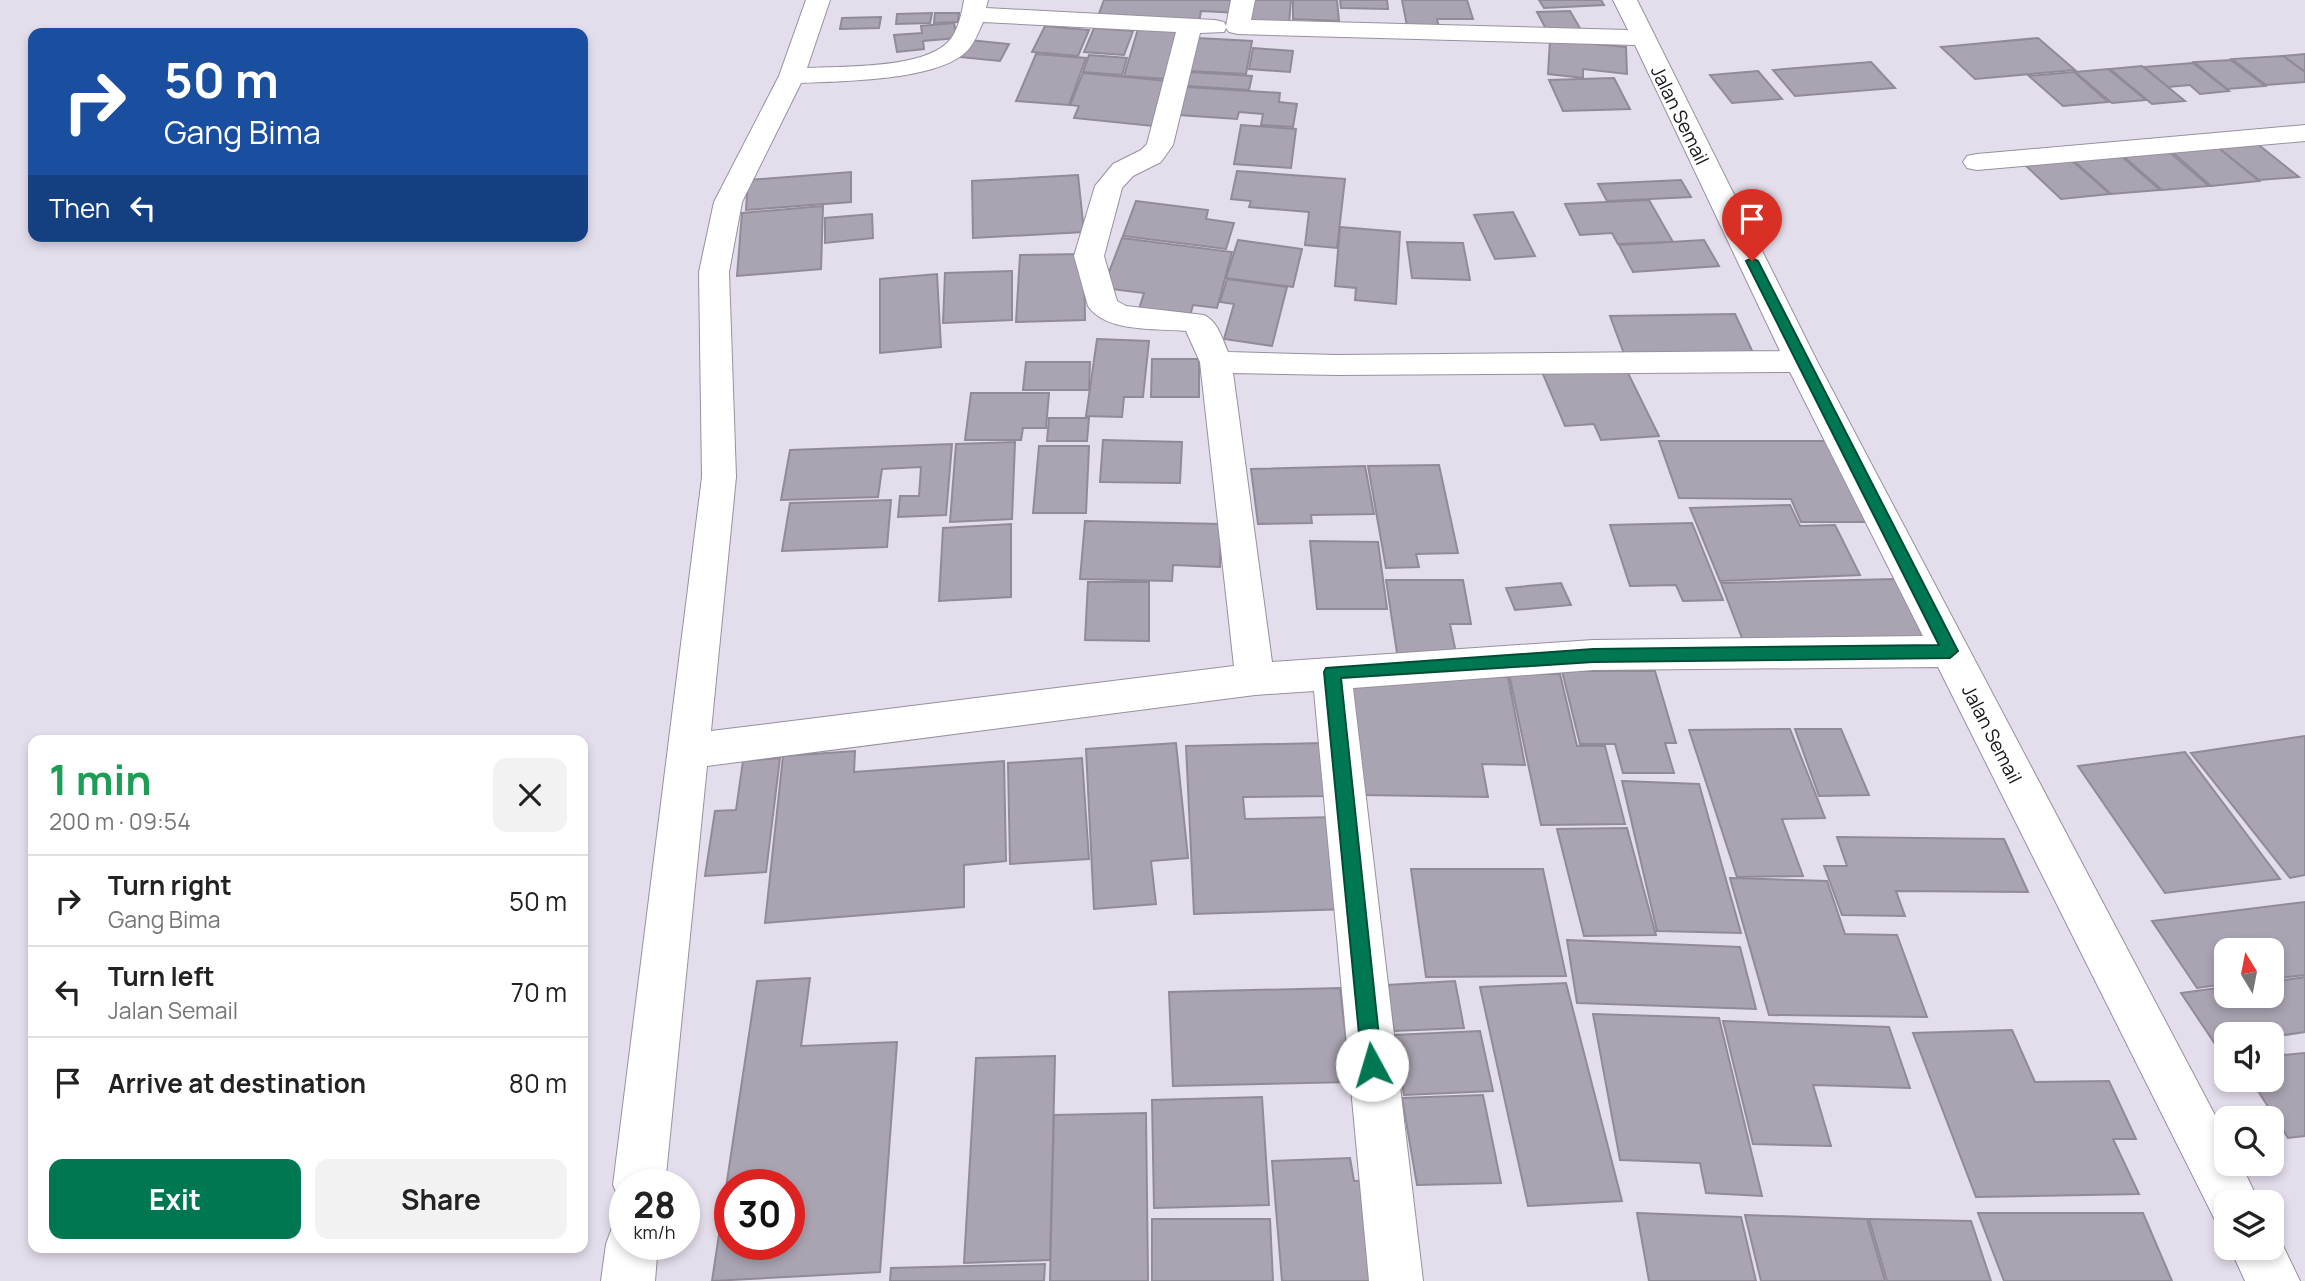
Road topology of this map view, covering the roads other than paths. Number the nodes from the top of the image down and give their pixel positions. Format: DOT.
graph roads {
  1 [pos="818,0"];
  2 [pos="1243,0"];
  3 [pos="1625,0"];
  4 [pos="975,7"];
  5 [pos="1191,26"];
  6 [pos="1238,27"];
  7 [pos="1642,38"];
  8 [pos="792,76"];
  9 [pos="2305,133"];
  10 [pos="1977,162"];
  11 [pos="1801,361"];
  12 [pos="1216,362"];
  13 [pos="1950,651"];
  14 [pos="1332,672"];
  15 [pos="1255,680"];
  16 [pos="688,751"];
  17 [pos="641,1169"];
  18 [pos="2226,1190"];
  19 [pos="630,1260"];
  20 [pos="2262,1260"];
  21 [pos="628,1281"];
  22 [pos="1396,1281"];
  23 [pos="2273,1281"];
  1 -- 8 [label="street"];
  2 -- 6 [label="street"];
  3 -- 7 [label="street, Jalan Semail"];
  4 -- 5 [label="street"];
  4 -- 8 [label="street"];
  5 -- 6 [label="street"];
  5 -- 12 [label="street"];
  6 -- 7 [label="street"];
  7 -- 11 [label="street, Jalan Semail"];
  8 -- 16 [label="street"];
  9 -- 10 [label="street"];
  11 -- 12 [label="street"];
  11 -- 13 [label="street, Jalan Semail"];
  12 -- 15 [label="street"];
  13 -- 14 [label="street"];
  13 -- 18 [label="street, Jalan Semail"];
  14 -- 15 [label="street"];
  14 -- 22 [label="street"];
  15 -- 16 [label="street"];
  16 -- 17 [label="street"];
  19 -- 21 [label="street"];
  20 -- 23 [label="street"];
}
